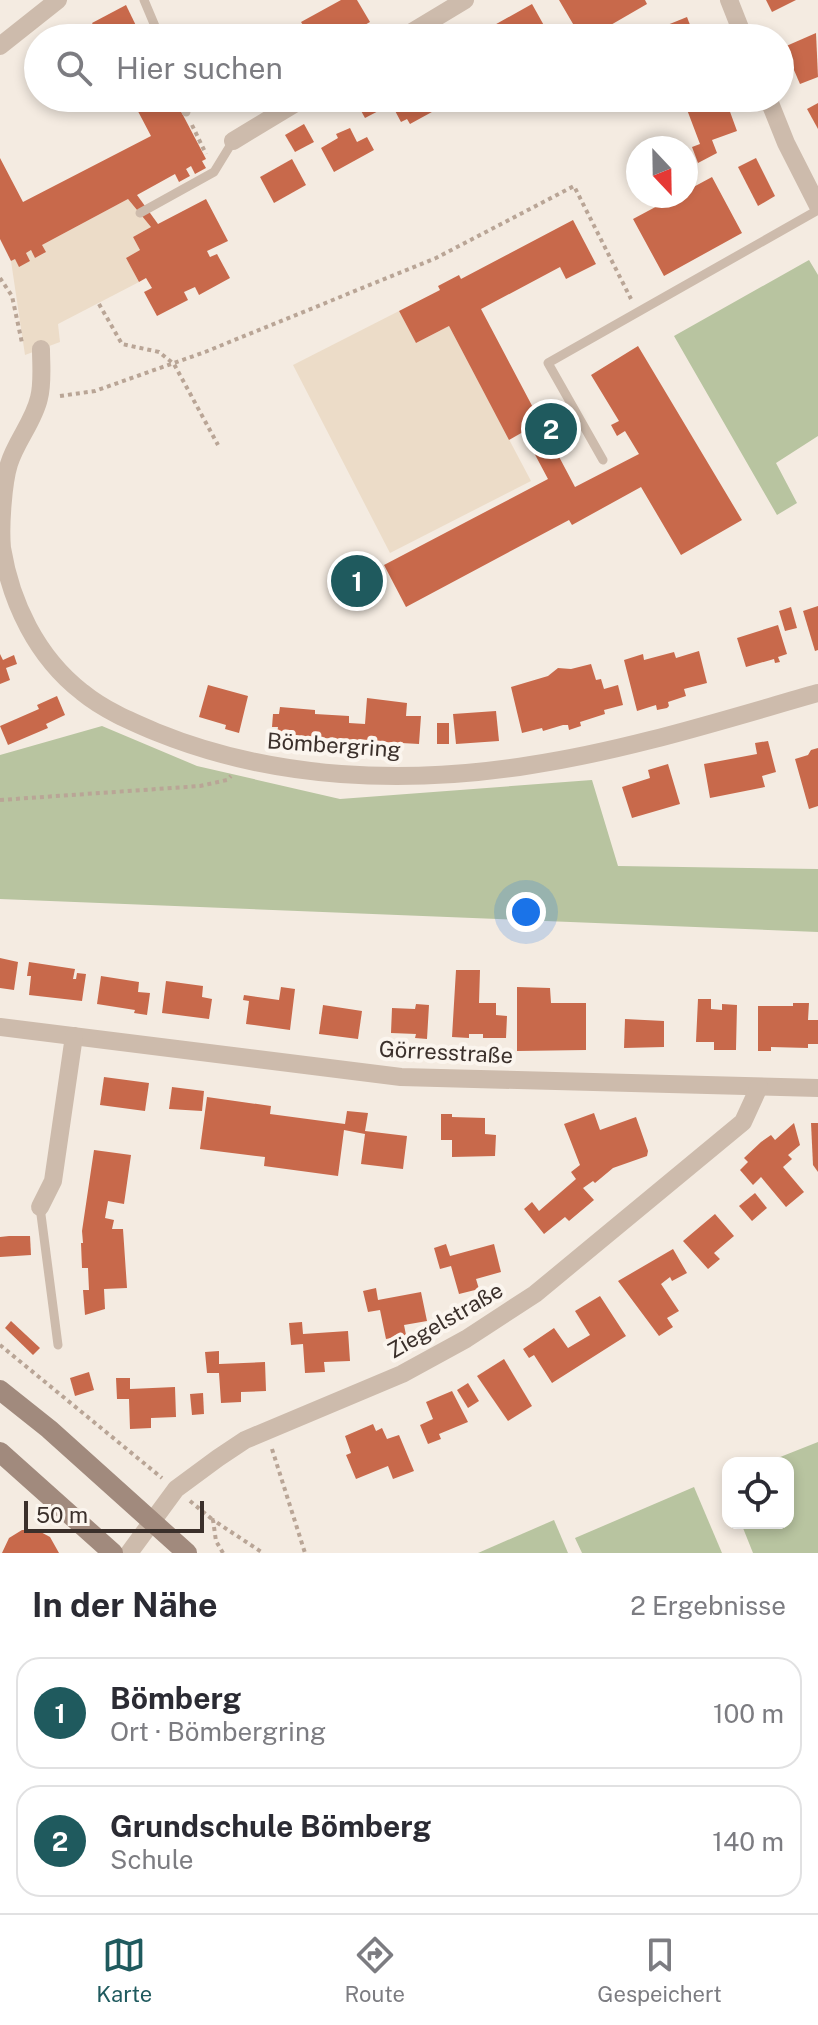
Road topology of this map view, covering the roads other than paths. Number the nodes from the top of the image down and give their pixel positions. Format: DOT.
graph roads {
  1 [pos="58,0"];
  2 [pos="144,0"];
  3 [pos="465,0"];
  4 [pos="729,0"];
  5 [pos="28,24"];
  6 [pos="154,24"];
  7 [pos="425,24"];
  8 [pos="738,24"];
  9 [pos="24,27"];
  10 [pos="0,46"];
  11 [pos="281,112"];
  12 [pos="774,112"];
  13 [pos="233,141"];
  14 [pos="818,208"];
  15 [pos="140,213"];
  16 [pos="41,349"];
  17 [pos="603,460"];
  18 [pos="818,693"];
  19 [pos="0,1027"];
  20 [pos="74,1036"];
  21 [pos="759,1087"];
  22 [pos="818,1088"];
  23 [pos="40,1207"];
  24 [pos="58,1345"];
  25 [pos="0,1390"];
  26 [pos="0,1452"];
  27 [pos="152,1522"];
  28 [pos="113,1553"];
  29 [pos="129,1553"];
  30 [pos="187,1553"];
  1 -- 5 [label="street"];
  2 -- 6 [label="lane"];
  3 -- 7 [label="street"];
  4 -- 8 [label="street"];
  9 -- 10 [label="street"];
  11 -- 13 [label="street"];
  12 -- 14 [label="street"];
  13 -- 15 [label="lane"];
  14 -- 17 [label="lane"];
  16 -- 18 [label="street, Bömbergring"];
  19 -- 20 [label="street, Görresstraße"];
  20 -- 21 [label="street, Görresstraße"];
  20 -- 23 [label="street"];
  21 -- 22 [label="street, Görresstraße"];
  21 -- 27 [label="street, Ziegelstraße"];
  23 -- 24 [label="lane"];
  25 -- 27 [label="main road"];
  26 -- 28 [label="main road"];
  27 -- 29 [label="street, Ziegelstraße"];
  27 -- 30 [label="main road"];
}
